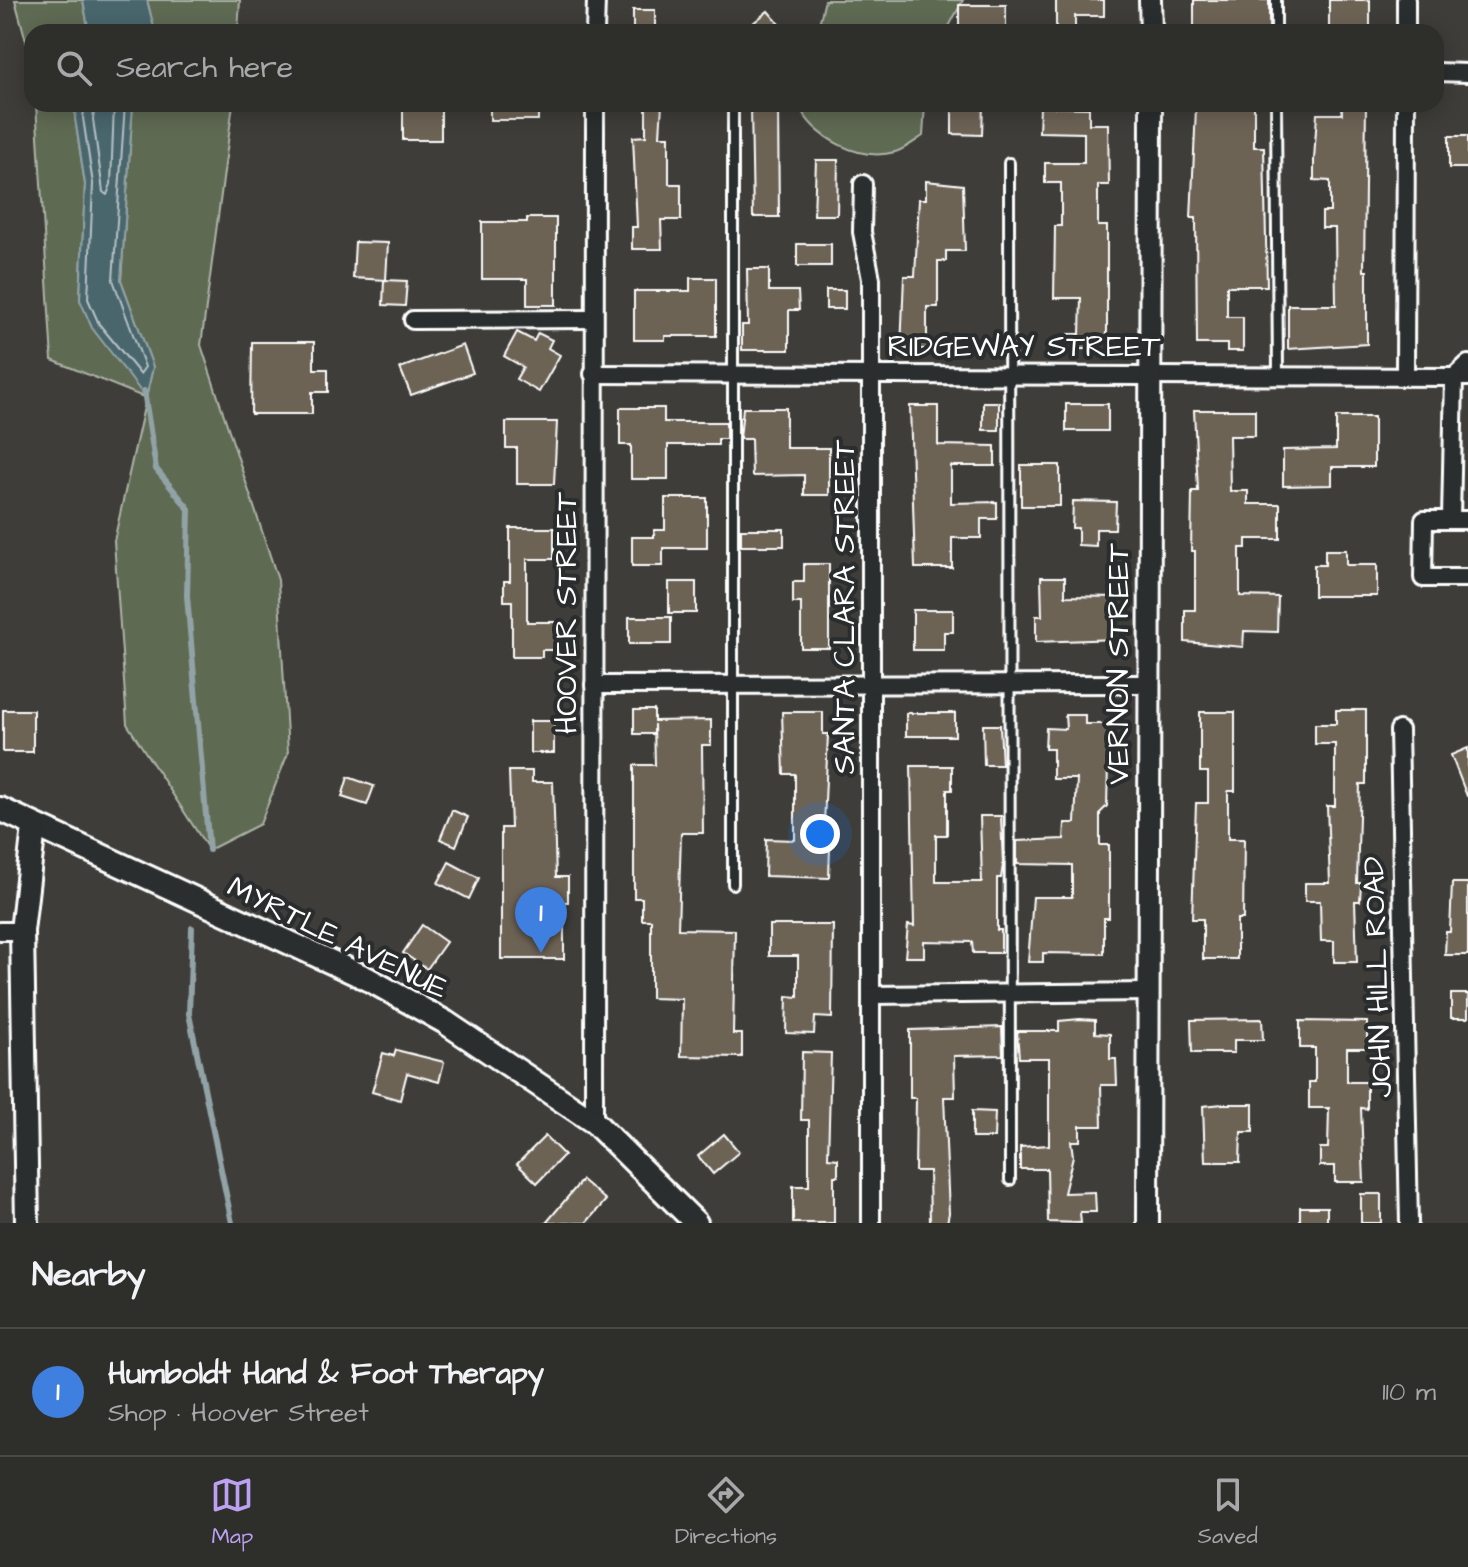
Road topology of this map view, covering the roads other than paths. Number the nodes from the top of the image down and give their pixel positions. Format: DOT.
graph roads {
  1 [pos="596,0"];
  2 [pos="1150,0"];
  3 [pos="1276,0"];
  4 [pos="1406,0"];
  5 [pos="595,24"];
  6 [pos="1151,24"];
  7 [pos="1276,24"];
  8 [pos="1406,24"];
  9 [pos="1444,72"];
  10 [pos="1468,73"];
  11 [pos="595,112"];
  12 [pos="733,112"];
  13 [pos="1151,112"];
  14 [pos="1276,112"];
  15 [pos="1406,112"];
  16 [pos="1009,163"];
  17 [pos="863,184"];
  18 [pos="594,319"];
  19 [pos="413,320"];
  20 [pos="1468,364"];
  21 [pos="593,374"];
  22 [pos="733,374"];
  23 [pos="872,374"];
  24 [pos="1010,374"];
  25 [pos="1148,374"];
  26 [pos="1278,375"];
  27 [pos="1405,376"];
  28 [pos="1461,377"];
  29 [pos="1460,519"];
  30 [pos="1468,578"];
  31 [pos="1148,684"];
  32 [pos="594,685"];
  33 [pos="1010,685"];
  34 [pos="734,686"];
  35 [pos="872,686"];
  36 [pos="1399,730"];
  37 [pos="0,809"];
  38 [pos="34,827"];
  39 [pos="733,884"];
  40 [pos="11,931"];
  41 [pos="1149,992"];
  42 [pos="1011,993"];
  43 [pos="872,995"];
  44 [pos="594,1122"];
  45 [pos="1010,1180"];
  46 [pos="27,1223"];
  47 [pos="696,1223"];
  48 [pos="871,1223"];
  49 [pos="1148,1223"];
  50 [pos="1409,1223"];
  1 -- 5 [label="street"];
  2 -- 6 [label="street"];
  3 -- 7 [label="lane"];
  4 -- 8 [label="street"];
  9 -- 10 [label="street"];
  11 -- 18 [label="street, HOOVER STREET"];
  12 -- 22 [label="lane"];
  13 -- 25 [label="street, VERNON STREET"];
  14 -- 26 [label="lane"];
  15 -- 27 [label="street"];
  16 -- 24 [label="lane"];
  17 -- 23 [label="street, SANTA CLARA STREET"];
  18 -- 19 [label="street"];
  18 -- 21 [label="street, HOOVER STREET"];
  20 -- 28 [label="street"];
  21 -- 22 [label="street, RIDGEWAY STREET"];
  21 -- 32 [label="street, HOOVER STREET"];
  22 -- 23 [label="street, RIDGEWAY STREET"];
  22 -- 34 [label="lane"];
  23 -- 24 [label="street, RIDGEWAY STREET"];
  23 -- 35 [label="street, SANTA CLARA STREET"];
  24 -- 25 [label="street, RIDGEWAY STREET"];
  24 -- 33 [label="lane"];
  25 -- 26 [label="street, RIDGEWAY STREET"];
  25 -- 31 [label="street, VERNON STREET"];
  26 -- 27 [label="street, RIDGEWAY STREET"];
  27 -- 28 [label="street, RIDGEWAY STREET"];
  28 -- 29 [label="street"];
  29 -- 30 [label="street"];
  31 -- 33 [label="street"];
  31 -- 41 [label="street, VERNON STREET"];
  32 -- 34 [label="street"];
  32 -- 44 [label="street, HOOVER STREET"];
  33 -- 35 [label="street"];
  33 -- 42 [label="lane"];
  34 -- 35 [label="street"];
  34 -- 39 [label="lane"];
  35 -- 43 [label="street, SANTA CLARA STREET"];
  36 -- 50 [label="street, JOHN HILL ROAD"];
  37 -- 38 [label="main road, MYRTLE AVENUE"];
  38 -- 40 [label="main road"];
  38 -- 44 [label="main road, MYRTLE AVENUE"];
  40 -- 46 [label="main road"];
  41 -- 42 [label="street"];
  41 -- 49 [label="street, VERNON STREET"];
  42 -- 43 [label="street"];
  42 -- 45 [label="lane"];
  43 -- 48 [label="street, SANTA CLARA STREET"];
  44 -- 47 [label="main road, MYRTLE AVENUE"];
}
